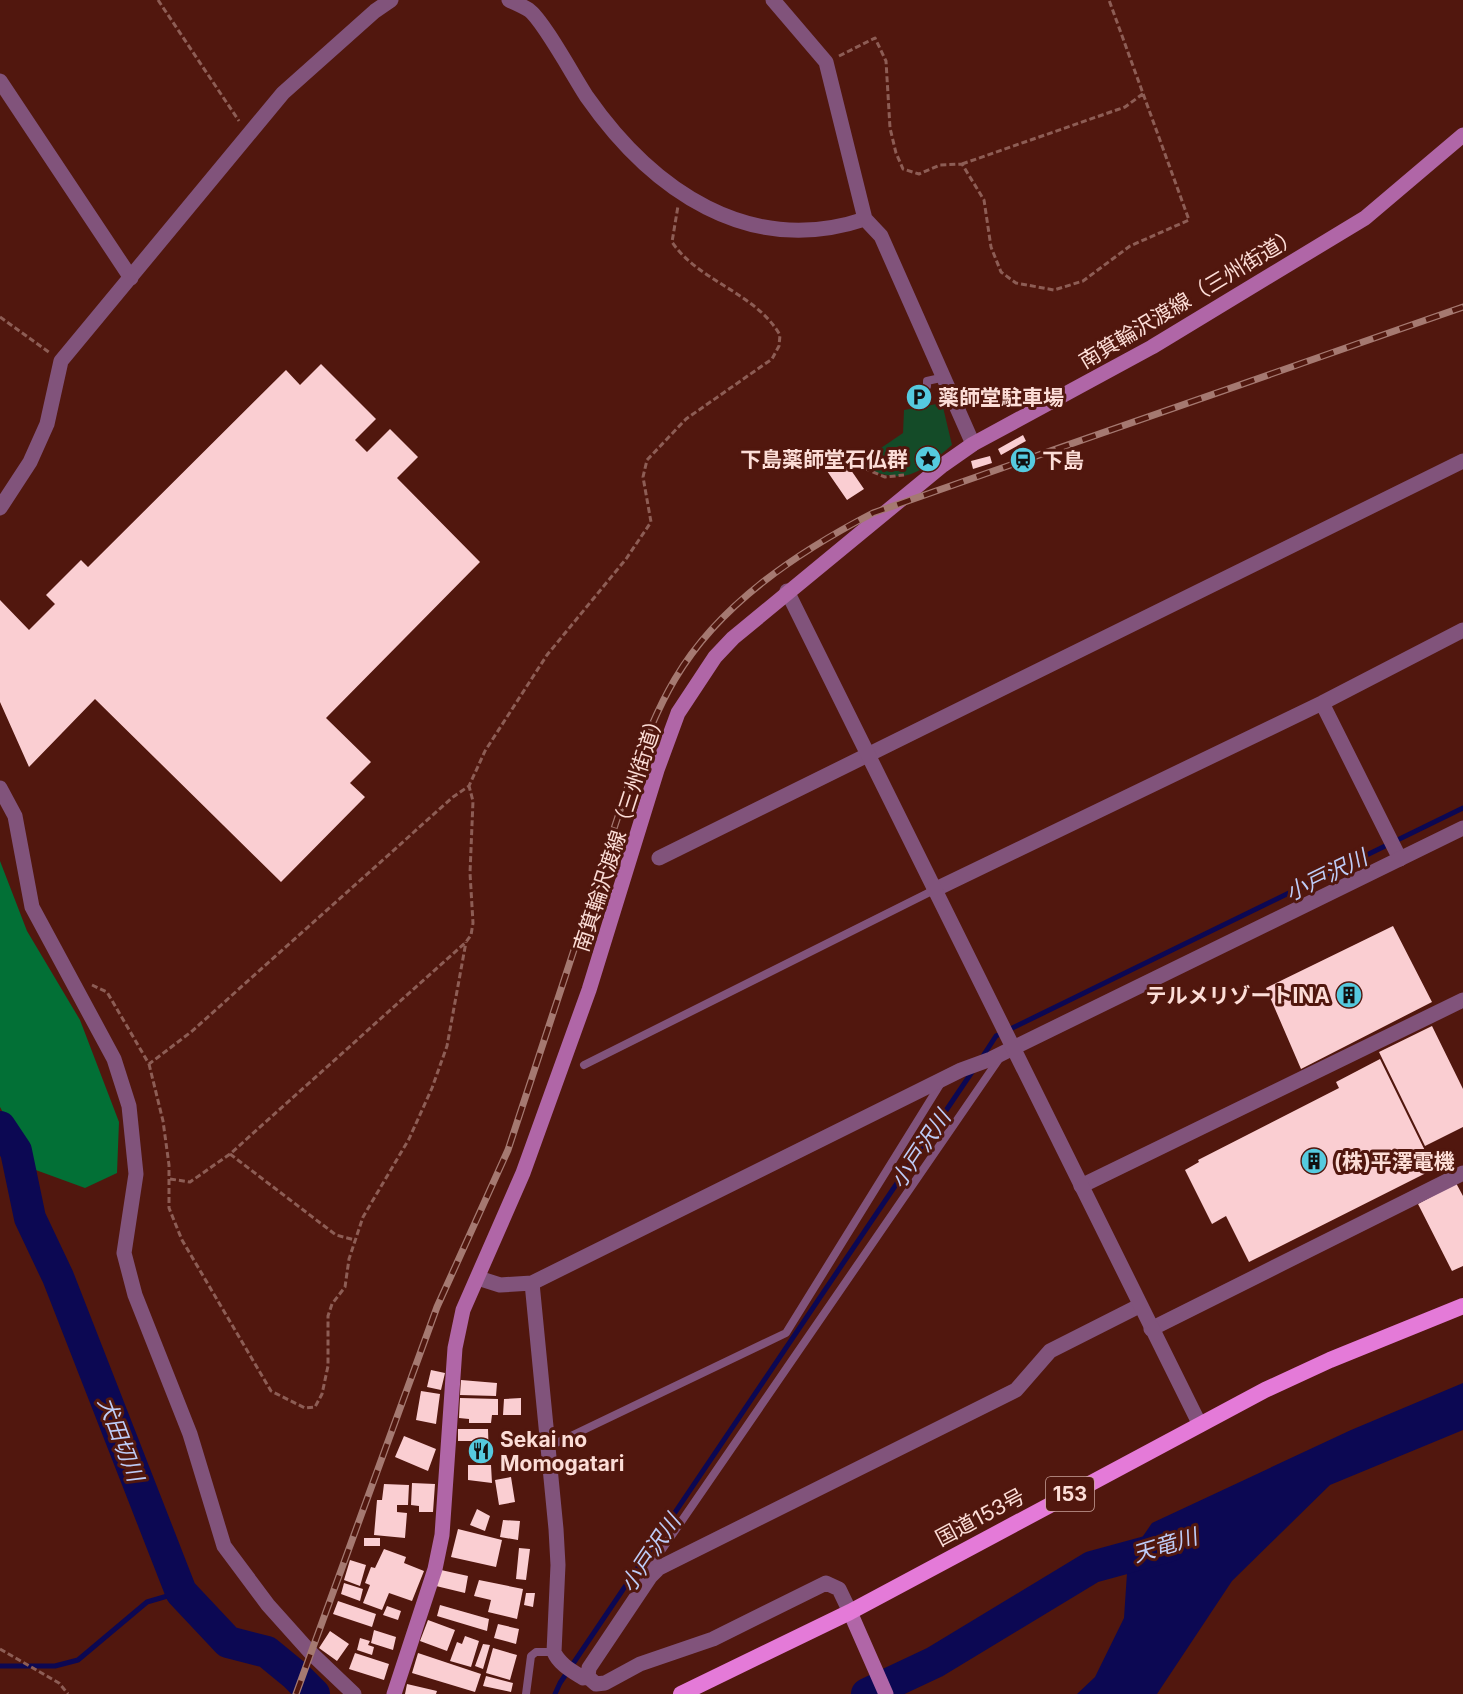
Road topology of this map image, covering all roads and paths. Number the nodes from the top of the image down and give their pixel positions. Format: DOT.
graph roads {
  1 [pos="158,0"];
  2 [pos="391,0"];
  3 [pos="509,0"];
  4 [pos="773,0"];
  5 [pos="1109,0"];
  6 [pos="371,5"];
  7 [pos="826,62"];
  8 [pos="0,81"];
  9 [pos="1144,93"];
  10 [pos="248,135"];
  11 [pos="1463,135"];
  12 [pos="962,164"];
  13 [pos="685,195"];
  14 [pos="865,219"];
  15 [pos="130,279"];
  16 [pos="0,317"];
  17 [pos="62,361"];
  18 [pos="945,377"];
  19 [pos="927,386"];
  20 [pos="973,444"];
  21 [pos="1463,460"];
  22 [pos="856,465"];
  23 [pos="914,472"];
  24 [pos="0,508"];
  25 [pos="787,591"];
  26 [pos="1463,630"];
  27 [pos="1322,703"];
  28 [pos="868,753"];
  29 [pos="469,786"];
  30 [pos="0,788"];
  31 [pos="1463,828"];
  32 [pos="1399,856"];
  33 [pos="659,858"];
  34 [pos="934,890"];
  35 [pos="466,942"];
  36 [pos="76,987"];
  37 [pos="1463,1000"];
  38 [pos="1004,1050"];
  39 [pos="149,1064"];
  40 [pos="584,1065"];
  41 [pos="944,1078"];
  42 [pos="230,1154"];
  43 [pos="1463,1173"];
  44 [pos="170,1179"];
  45 [pos="1081,1186"];
  46 [pos="355,1240"];
  47 [pos="478,1278"];
  48 [pos="532,1283"];
  49 [pos="1139,1306"];
  50 [pos="1463,1306"];
  51 [pos="1151,1329"];
  52 [pos="1200,1425"];
  53 [pos="548,1447"];
  54 [pos="650,1576"];
  55 [pos="850,1612"];
  56 [pos="0,1649"];
  57 [pos="554,1652"];
  58 [pos="583,1676"];
  59 [pos="68,1694"];
  60 [pos="354,1694"];
  61 [pos="394,1694"];
  62 [pos="526,1694"];
  63 [pos="681,1694"];
  64 [pos="886,1694"];
  1 -- 10 [label="path"];
  2 -- 6 [label="street"];
  3 -- 13 [label="street"];
  4 -- 7 [label="street"];
  5 -- 9 [label="path"];
  6 -- 10 [label="street"];
  7 -- 12 [label="path"];
  7 -- 14 [label="street"];
  8 -- 15 [label="street"];
  9 -- 12 [label="path"];
  9 -- 12 [label="path"];
  10 -- 15 [label="street"];
  11 -- 20 [label="main road, 南箕輪沢渡線（三州街道）"];
  13 -- 14 [label="street"];
  13 -- 29 [label="path"];
  14 -- 18 [label="street"];
  15 -- 17 [label="street"];
  16 -- 17 [label="path"];
  17 -- 24 [label="street"];
  18 -- 19 [label="lane"];
  18 -- 20 [label="street"];
  20 -- 25 [label="main road, 南箕輪沢渡線（三州街道）"];
  21 -- 28 [label="street"];
  22 -- 23 [label="path"];
  25 -- 28 [label="street"];
  25 -- 47 [label="main road, 南箕輪沢渡線（三州街道）"];
  26 -- 27 [label="street"];
  27 -- 32 [label="street"];
  27 -- 34 [label="street"];
  28 -- 33 [label="street"];
  28 -- 34 [label="street"];
  29 -- 35 [label="path"];
  29 -- 39 [label="path"];
  30 -- 36 [label="street"];
  31 -- 32 [label="street"];
  32 -- 38 [label="street"];
  34 -- 38 [label="street"];
  34 -- 40 [label="lane"];
  35 -- 42 [label="path"];
  35 -- 46 [label="path"];
  36 -- 39 [label="path"];
  36 -- 60 [label="street"];
  37 -- 45 [label="street"];
  38 -- 41 [label="street"];
  38 -- 45 [label="street"];
  38 -- 54 [label="lane"];
  39 -- 44 [label="path"];
  41 -- 48 [label="street"];
  41 -- 53 [label="lane"];
  42 -- 44 [label="path"];
  42 -- 46 [label="path"];
  43 -- 51 [label="street"];
  44 -- 46 [label="path"];
  45 -- 49 [label="street"];
  47 -- 48 [label="street"];
  47 -- 61 [label="main road, 南箕輪沢渡線（三州街道）"];
  48 -- 53 [label="street"];
  49 -- 51 [label="street"];
  49 -- 54 [label="street"];
  50 -- 52 [label="highway, 国道153号 / 153"];
  51 -- 52 [label="street"];
  52 -- 55 [label="highway, 国道153号 / 153"];
  53 -- 57 [label="street"];
  54 -- 58 [label="street"];
  55 -- 58 [label="street"];
  55 -- 63 [label="highway, 国道153号 / 153"];
  55 -- 64 [label="main road"];
  56 -- 59 [label="path"];
  57 -- 58 [label="street"];
  57 -- 62 [label="lane"];
}
